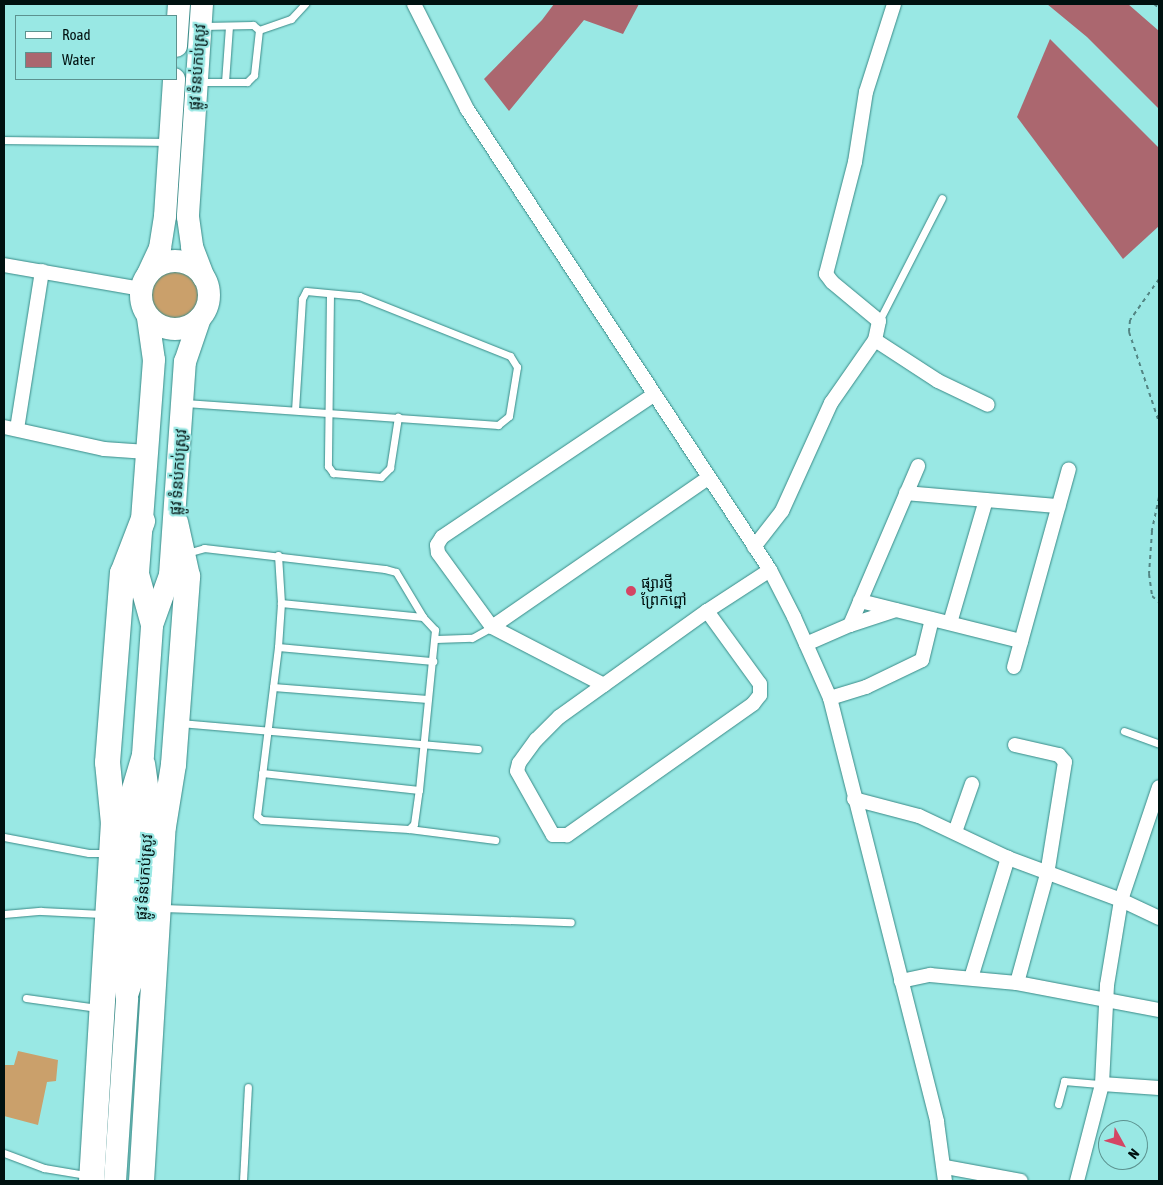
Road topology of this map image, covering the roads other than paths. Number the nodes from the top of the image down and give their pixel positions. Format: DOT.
graph roads {
  1 [pos="179,4"];
  2 [pos="202,4"];
  3 [pos="305,4"];
  4 [pos="414,4"];
  5 [pos="894,4"];
  6 [pos="178,18"];
  7 [pos="200,26"];
  8 [pos="229,26"];
  9 [pos="258,30"];
  10 [pos="174,80"];
  11 [pos="196,82"];
  12 [pos="225,82"];
  13 [pos="4,140"];
  14 [pos="181,143"];
  15 [pos="942,198"];
  16 [pos="4,265"];
  17 [pos="42,271"];
  18 [pos="204,278"];
  19 [pos="145,281"];
  20 [pos="330,294"];
  21 [pos="148,318"];
  22 [pos="200,318"];
  23 [pos="879,321"];
  24 [pos="875,340"];
  25 [pos="653,395"];
  26 [pos="182,402"];
  27 [pos="988,405"];
  28 [pos="295,409"];
  29 [pos="327,411"];
  30 [pos="398,417"];
  31 [pos="11,428"];
  32 [pos="147,452"];
  33 [pos="918,466"];
  34 [pos="1069,469"];
  35 [pos="708,478"];
  36 [pos="906,493"];
  37 [pos="986,500"];
  38 [pos="1058,506"];
  39 [pos="142,521"];
  40 [pos="175,522"];
  41 [pos="754,548"];
  42 [pos="182,554"];
  43 [pos="278,555"];
  44 [pos="770,570"];
  45 [pos="860,601"];
  46 [pos="281,603"];
  47 [pos="897,610"];
  48 [pos="707,611"];
  49 [pos="423,617"];
  50 [pos="932,619"];
  51 [pos="950,623"];
  52 [pos="152,625"];
  53 [pos="850,625"];
  54 [pos="492,627"];
  55 [pos="436,639"];
  56 [pos="1021,641"];
  57 [pos="806,644"];
  58 [pos="278,647"];
  59 [pos="433,661"];
  60 [pos="1014,667"];
  61 [pos="604,685"];
  62 [pos="273,687"];
  63 [pos="830,698"];
  64 [pos="428,699"];
  65 [pos="177,722"];
  66 [pos="266,731"];
  67 [pos="1124,731"];
  68 [pos="422,744"];
  69 [pos="1159,744"];
  70 [pos="1015,746"];
  71 [pos="478,749"];
  72 [pos="262,773"];
  73 [pos="972,784"];
  74 [pos="1159,787"];
  75 [pos="419,790"];
  76 [pos="854,799"];
  77 [pos="409,829"];
  78 [pos="956,832"];
  79 [pos="4,837"];
  80 [pos="495,840"];
  81 [pos="111,853"];
  82 [pos="1008,858"];
  83 [pos="1046,874"];
  84 [pos="1121,900"];
  85 [pos="158,908"];
  86 [pos="4,914"];
  87 [pos="108,914"];
  88 [pos="1159,918"];
  89 [pos="571,922"];
  90 [pos="971,978"];
  91 [pos="902,981"];
  92 [pos="1017,983"];
  93 [pos="26,998"];
  94 [pos="1108,1000"];
  95 [pos="102,1009"];
  96 [pos="1159,1010"];
  97 [pos="1102,1084"];
  98 [pos="248,1087"];
  99 [pos="1159,1088"];
  100 [pos="1058,1104"];
  101 [pos="4,1153"];
  102 [pos="945,1167"];
  103 [pos="103,1176"];
  104 [pos="141,1181"];
  105 [pos="243,1181"];
  106 [pos="944,1181"];
  107 [pos="1020,1181"];
  108 [pos="1077,1181"];
  1 -- 6 [label="main road, ផ្លូវ ទំនប់កប់ស្រូវ"];
  2 -- 7 [label="main road, ផ្លូវ ទំនប់កប់ស្រូវ"];
  3 -- 9 [label="lane"];
  4 -- 25 [label="street"];
  5 -- 23 [label="street"];
  7 -- 8 [label="lane"];
  7 -- 11 [label="main road, ផ្លូវ ទំនប់កប់ស្រូវ"];
  8 -- 9 [label="lane"];
  8 -- 12 [label="lane"];
  9 -- 12 [label="lane"];
  10 -- 14 [label="main road, ផ្លូវ ទំនប់កប់ស្រូវ"];
  11 -- 12 [label="lane"];
  11 -- 14 [label="main road, ផ្លូវ ទំនប់កប់ស្រូវ"];
  13 -- 14 [label="lane"];
  14 -- 18 [label="main road, ផ្លូវ ទំនប់កប់ស្រូវ"];
  14 -- 19 [label="main road, ផ្លូវ ទំនប់កប់ស្រូវ"];
  15 -- 23 [label="lane"];
  16 -- 17 [label="street"];
  17 -- 19 [label="street"];
  17 -- 31 [label="street"];
  18 -- 19 [label="main road"];
  18 -- 22 [label="main road"];
  19 -- 21 [label="main road"];
  20 -- 28 [label="lane"];
  20 -- 29 [label="lane"];
  20 -- 30 [label="lane"];
  21 -- 22 [label="main road"];
  21 -- 32 [label="main road, ផ្លូវ ទំនប់កប់ស្រូវ"];
  22 -- 26 [label="main road, ផ្លូវ ទំនប់កប់ស្រូវ"];
  23 -- 24 [label="street"];
  24 -- 27 [label="street"];
  24 -- 41 [label="street"];
  25 -- 35 [label="street"];
  25 -- 54 [label="street"];
  26 -- 28 [label="lane"];
  26 -- 40 [label="main road, ផ្លូវ ទំនប់កប់ស្រូវ"];
  28 -- 29 [label="lane"];
  29 -- 30 [label="lane"];
  29 -- 30 [label="lane"];
  31 -- 32 [label="street"];
  32 -- 39 [label="main road, ផ្លូវ ទំនប់កប់ស្រូវ"];
  33 -- 36 [label="street"];
  34 -- 38 [label="street"];
  35 -- 41 [label="street"];
  35 -- 54 [label="street"];
  36 -- 37 [label="street"];
  36 -- 45 [label="street"];
  37 -- 38 [label="street"];
  37 -- 51 [label="street"];
  38 -- 56 [label="street"];
  39 -- 52 [label="main road, ផ្លូវ ទំនប់កប់ស្រូវ"];
  39 -- 81 [label="highway"];
  40 -- 42 [label="highway"];
  40 -- 52 [label="main road, ផ្លូវ ទំនប់កប់ស្រូវ"];
  41 -- 44 [label="street"];
  42 -- 43 [label="lane"];
  42 -- 65 [label="highway"];
  43 -- 46 [label="lane"];
  43 -- 49 [label="lane"];
  44 -- 48 [label="street"];
  44 -- 57 [label="street"];
  45 -- 47 [label="street"];
  45 -- 53 [label="street"];
  46 -- 49 [label="lane"];
  46 -- 58 [label="lane"];
  47 -- 50 [label="street"];
  47 -- 53 [label="street"];
  48 -- 61 [label="street"];
  48 -- 61 [label="street"];
  49 -- 55 [label="lane"];
  50 -- 51 [label="street"];
  50 -- 63 [label="street"];
  51 -- 56 [label="street"];
  52 -- 103 [label="main road, ផ្លូវ ទំនប់កប់ស្រូវ"];
  53 -- 57 [label="street"];
  54 -- 55 [label="lane"];
  54 -- 61 [label="street"];
  55 -- 59 [label="lane"];
  56 -- 60 [label="street"];
  57 -- 63 [label="street"];
  58 -- 59 [label="lane"];
  58 -- 62 [label="lane"];
  59 -- 64 [label="lane"];
  62 -- 64 [label="lane"];
  62 -- 66 [label="lane"];
  63 -- 76 [label="street"];
  64 -- 68 [label="lane"];
  65 -- 66 [label="lane"];
  65 -- 85 [label="highway"];
  66 -- 68 [label="lane"];
  66 -- 72 [label="lane"];
  67 -- 69 [label="lane"];
  68 -- 71 [label="lane"];
  68 -- 75 [label="lane"];
  70 -- 83 [label="street"];
  72 -- 75 [label="lane"];
  72 -- 77 [label="lane"];
  73 -- 78 [label="street"];
  74 -- 84 [label="street"];
  75 -- 77 [label="lane"];
  76 -- 78 [label="street"];
  76 -- 91 [label="street"];
  77 -- 80 [label="lane"];
  78 -- 82 [label="street"];
  79 -- 81 [label="lane"];
  81 -- 87 [label="highway"];
  82 -- 83 [label="street"];
  82 -- 90 [label="street"];
  83 -- 84 [label="street"];
  83 -- 92 [label="street"];
  84 -- 88 [label="street"];
  84 -- 94 [label="street"];
  85 -- 89 [label="lane"];
  85 -- 104 [label="highway"];
  86 -- 87 [label="lane"];
  87 -- 95 [label="highway"];
  90 -- 91 [label="street"];
  90 -- 92 [label="street"];
  91 -- 102 [label="street"];
  92 -- 94 [label="street"];
  93 -- 95 [label="lane"];
  94 -- 96 [label="street"];
  94 -- 97 [label="street"];
  95 -- 103 [label="highway"];
  97 -- 99 [label="street"];
  97 -- 100 [label="lane"];
  97 -- 108 [label="street"];
  98 -- 105 [label="lane"];
  101 -- 103 [label="lane"];
  102 -- 106 [label="street"];
  102 -- 107 [label="street"];
}
